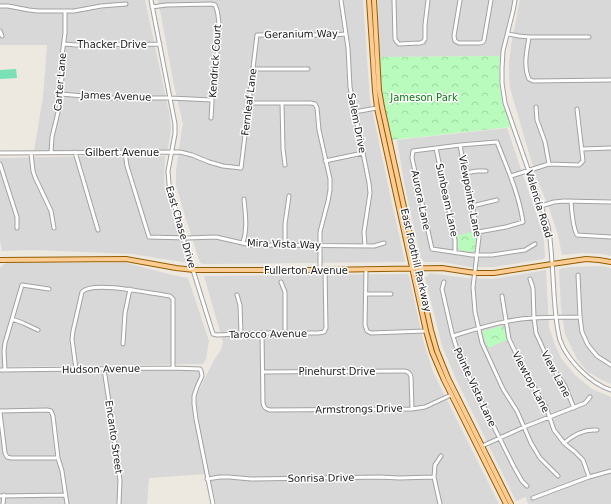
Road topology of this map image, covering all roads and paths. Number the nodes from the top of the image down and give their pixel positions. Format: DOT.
graph roads {
  1 [pos="151,0"];
  2 [pos="341,0"];
  3 [pos="369,0"];
  4 [pos="374,0"];
  5 [pos="394,0"];
  6 [pos="428,0"];
  7 [pos="460,0"];
  8 [pos="490,0"];
  9 [pos="515,0"];
  10 [pos="126,4"];
  11 [pos="0,6"];
  12 [pos="152,7"];
  13 [pos="65,11"];
  14 [pos="0,31"];
  15 [pos="346,34"];
  16 [pos="508,34"];
  17 [pos="257,35"];
  18 [pos="2,36"];
  19 [pos="529,37"];
  20 [pos="589,37"];
  21 [pos="64,44"];
  22 [pos="160,44"];
  23 [pos="253,69"];
  24 [pos="308,69"];
  25 [pos="611,80"];
  26 [pos="61,94"];
  27 [pos="170,98"];
  28 [pos="212,100"];
  29 [pos="249,102"];
  30 [pos="282,103"];
  31 [pos="536,107"];
  32 [pos="377,108"];
  33 [pos="577,109"];
  34 [pos="354,112"];
  35 [pos="211,118"];
  36 [pos="460,145"];
  37 [pos="436,148"];
  38 [pos="611,148"];
  39 [pos="582,149"];
  40 [pos="75,152"];
  41 [pos="125,152"];
  42 [pos="172,152"];
  43 [pos="0,153"];
  44 [pos="31,153"];
  45 [pos="51,153"];
  46 [pos="363,153"];
  47 [pos="325,161"];
  48 [pos="0,164"];
  49 [pos="549,164"];
  50 [pos="285,165"];
  51 [pos="241,168"];
  52 [pos="528,170"];
  53 [pos="486,171"];
  54 [pos="465,173"];
  55 [pos="511,176"];
  56 [pos="289,196"];
  57 [pos="244,199"];
  58 [pos="497,200"];
  59 [pos="571,201"];
  60 [pos="611,202"];
  61 [pos="472,206"];
  62 [pos="541,206"];
  63 [pos="17,228"];
  64 [pos="54,228"];
  65 [pos="98,230"];
  66 [pos="478,232"];
  67 [pos="183,238"];
  68 [pos="611,238"];
  69 [pos="243,242"];
  70 [pos="384,243"];
  71 [pos="535,244"];
  72 [pos="285,245"];
  73 [pos="320,245"];
  74 [pos="365,246"];
  75 [pos="455,252"];
  76 [pos="477,255"];
  77 [pos="0,260"];
  78 [pos="611,262"];
  79 [pos="552,264"];
  80 [pos="415,268"];
  81 [pos="366,269"];
  82 [pos="194,270"];
  83 [pos="322,270"];
  84 [pos="475,273"];
  85 [pos="578,275"];
  86 [pos="530,279"];
  87 [pos="281,282"];
  88 [pos="444,282"];
  89 [pos="49,289"];
  90 [pos="130,289"];
  91 [pos="366,294"];
  92 [pos="391,294"];
  93 [pos="237,295"];
  94 [pos="502,296"];
  95 [pos="580,317"];
  96 [pos="534,318"];
  97 [pos="556,318"];
  98 [pos="12,319"];
  99 [pos="506,322"];
  100 [pos="479,328"];
  101 [pos="38,330"];
  102 [pos="426,331"];
  103 [pos="262,333"];
  104 [pos="286,333"];
  105 [pos="213,334"];
  106 [pos="241,334"];
  107 [pos="453,336"];
  108 [pos="123,344"];
  109 [pos="611,365"];
  110 [pos="173,368"];
  111 [pos="104,369"];
  112 [pos="0,370"];
  113 [pos="5,370"];
  114 [pos="76,370"];
  115 [pos="263,372"];
  116 [pos="611,390"];
  117 [pos="451,395"];
  118 [pos="590,398"];
  119 [pos="574,408"];
  120 [pos="412,409"];
  121 [pos="0,412"];
  122 [pos="549,417"];
  123 [pos="524,427"];
  124 [pos="597,430"];
  125 [pos="499,438"];
  126 [pos="564,443"];
  127 [pos="482,446"];
  128 [pos="441,456"];
  129 [pos="58,458"];
  130 [pos="611,471"];
  131 [pos="558,476"];
  132 [pos="434,477"];
  133 [pos="589,477"];
  134 [pos="208,479"];
  135 [pos="527,486"];
  136 [pos="65,495"];
  137 [pos="0,496"];
  138 [pos="4,496"];
  139 [pos="533,498"];
  140 [pos="3,504"];
  141 [pos="67,504"];
  142 [pos="119,504"];
  143 [pos="213,504"];
  144 [pos="440,504"];
  145 [pos="506,504"];
  146 [pos="511,504"];
  1 -- 12 [label="street, East Chase Drive"];
  2 -- 15 [label="street, Salem Drive"];
  3 -- 32 [label="main road, East Foothill Parkway"];
  4 -- 80 [label="main road, East Foothill Parkway"];
  5 -- 6 [label="street"];
  7 -- 8 [label="street"];
  9 -- 16 [label="street, Valencia Road"];
  10 -- 13 [label="street"];
  11 -- 13 [label="street"];
  12 -- 22 [label="street, East Chase Drive"];
  12 -- 28 [label="street, Kendrick Court"];
  13 -- 21 [label="street, Carter Lane"];
  14 -- 18 [label="street"];
  15 -- 17 [label="street, Geranium Way"];
  15 -- 34 [label="street, Salem Drive"];
  16 -- 19 [label="street"];
  16 -- 52 [label="street, Valencia Road"];
  17 -- 23 [label="street, Fernleaf Lane"];
  19 -- 20 [label="street"];
  19 -- 25 [label="street"];
  21 -- 22 [label="street, Thacker Drive"];
  21 -- 26 [label="street, Carter Lane"];
  22 -- 27 [label="street, East Chase Drive"];
  23 -- 24 [label="street"];
  23 -- 29 [label="street, Fernleaf Lane"];
  26 -- 27 [label="street, James Avenue"];
  26 -- 45 [label="street, Carter Lane"];
  27 -- 28 [label="street, James Avenue"];
  27 -- 42 [label="street, East Chase Drive"];
  28 -- 35 [label="street, Kendrick Court"];
  29 -- 30 [label="street"];
  29 -- 51 [label="street, Fernleaf Lane"];
  30 -- 47 [label="street"];
  30 -- 50 [label="street"];
  31 -- 49 [label="street"];
  32 -- 34 [label="street"];
  32 -- 80 [label="main road, East Foothill Parkway"];
  33 -- 39 [label="street"];
  34 -- 46 [label="street, Salem Drive"];
  36 -- 37 [label="street"];
  36 -- 54 [label="street, Viewpointe Lane"];
  36 -- 55 [label="street"];
  37 -- 75 [label="street, Sunbeam Lane"];
  37 -- 75 [label="street, Aurora Lane"];
  38 -- 39 [label="street"];
  39 -- 49 [label="street"];
  40 -- 41 [label="street, Gilbert Avenue"];
  40 -- 45 [label="street, Gilbert Avenue"];
  40 -- 65 [label="street"];
  41 -- 42 [label="street, Gilbert Avenue"];
  41 -- 67 [label="street, Mira Vista Way"];
  42 -- 51 [label="street, Gilbert Avenue"];
  42 -- 67 [label="street, East Chase Drive"];
  43 -- 44 [label="street, Gilbert Avenue"];
  44 -- 45 [label="street, Gilbert Avenue"];
  44 -- 64 [label="street"];
  46 -- 47 [label="street"];
  46 -- 74 [label="street, Salem Drive"];
  47 -- 73 [label="street"];
  48 -- 63 [label="street"];
  49 -- 52 [label="street"];
  52 -- 55 [label="street"];
  52 -- 62 [label="street, Valencia Road"];
  53 -- 54 [label="street"];
  54 -- 61 [label="street, Viewpointe Lane"];
  55 -- 66 [label="street"];
  56 -- 72 [label="street"];
  57 -- 69 [label="street"];
  58 -- 61 [label="street"];
  59 -- 60 [label="street"];
  59 -- 62 [label="street"];
  59 -- 68 [label="street"];
  61 -- 66 [label="street, Viewpointe Lane"];
  62 -- 79 [label="street, Valencia Road"];
  66 -- 76 [label="street, Viewpointe Lane"];
  67 -- 69 [label="street, Mira Vista Way"];
  67 -- 82 [label="street, East Chase Drive"];
  69 -- 72 [label="street, Mira Vista Way"];
  70 -- 74 [label="street, Mira Vista Way"];
  71 -- 76 [label="street"];
  72 -- 73 [label="street, Mira Vista Way"];
  73 -- 74 [label="street, Mira Vista Way"];
  73 -- 83 [label="street"];
  75 -- 76 [label="street"];
  76 -- 84 [label="street, Viewpointe Lane"];
  77 -- 82 [label="main road, Fullerton Avenue"];
  78 -- 79 [label="main road, Fullerton Avenue"];
  79 -- 84 [label="main road, Fullerton Avenue"];
  79 -- 97 [label="street, Valencia Road"];
  80 -- 81 [label="main road, Fullerton Avenue"];
  80 -- 84 [label="main road, Fullerton Avenue"];
  80 -- 102 [label="main road, East Foothill Parkway"];
  80 -- 127 [label="main road, East Foothill Parkway"];
  81 -- 83 [label="main road, Fullerton Avenue"];
  81 -- 91 [label="street"];
  82 -- 83 [label="main road, Fullerton Avenue"];
  82 -- 105 [label="street, East Chase Drive"];
  83 -- 104 [label="street, Tarocco Avenue"];
  84 -- 100 [label="street, Viewpointe Lane"];
  85 -- 95 [label="street"];
  86 -- 96 [label="street, View Lane"];
  87 -- 104 [label="street"];
  88 -- 107 [label="street, Pointe Vista Lane"];
  89 -- 98 [label="street"];
  90 -- 108 [label="street"];
  90 -- 110 [label="street"];
  90 -- 114 [label="street"];
  91 -- 92 [label="street"];
  91 -- 102 [label="street"];
  93 -- 106 [label="street"];
  94 -- 99 [label="street, Viewtop Lane"];
  95 -- 97 [label="street"];
  95 -- 109 [label="street"];
  96 -- 97 [label="street"];
  96 -- 99 [label="street"];
  96 -- 119 [label="street, View Lane"];
  97 -- 116 [label="street, Valencia Road"];
  98 -- 101 [label="street"];
  98 -- 113 [label="street"];
  99 -- 100 [label="street"];
  99 -- 122 [label="street, Viewtop Lane"];
  100 -- 107 [label="street"];
  100 -- 123 [label="street, Viewpointe Lane"];
  102 -- 117 [label="main road, East Foothill Parkway"];
  103 -- 104 [label="street, Tarocco Avenue"];
  103 -- 106 [label="street, Tarocco Avenue"];
  103 -- 115 [label="street"];
  105 -- 106 [label="street, Tarocco Avenue"];
  107 -- 125 [label="street, Pointe Vista Lane"];
  110 -- 111 [label="street, Hudson Avenue"];
  110 -- 134 [label="street, Hudson Avenue"];
  111 -- 114 [label="street, Hudson Avenue"];
  111 -- 142 [label="street, Encanto Street"];
  112 -- 113 [label="street, Hudson Avenue"];
  113 -- 114 [label="street, Hudson Avenue"];
  115 -- 120 [label="street, Armstrongs Drive"];
  115 -- 120 [label="street, Pinehurst Drive"];
  117 -- 120 [label="street, Armstrongs Drive"];
  117 -- 145 [label="main road, East Foothill Parkway"];
  118 -- 119 [label="street"];
  119 -- 122 [label="street"];
  121 -- 129 [label="street"];
  121 -- 129 [label="street"];
  122 -- 123 [label="street"];
  122 -- 126 [label="street, Viewtop Lane"];
  123 -- 125 [label="street"];
  123 -- 131 [label="street, Viewpointe Lane"];
  124 -- 126 [label="street"];
  125 -- 127 [label="street"];
  125 -- 135 [label="street, Pointe Vista Lane"];
  126 -- 133 [label="street, Viewtop Lane"];
  127 -- 146 [label="main road, East Foothill Parkway"];
  128 -- 132 [label="street"];
  129 -- 136 [label="street"];
  130 -- 133 [label="street"];
  132 -- 134 [label="street, Sonrisa Drive"];
  132 -- 144 [label="street"];
  133 -- 139 [label="street"];
  134 -- 143 [label="street"];
  136 -- 138 [label="street"];
  136 -- 141 [label="street"];
  137 -- 138 [label="street"];
  138 -- 140 [label="street"];
}
